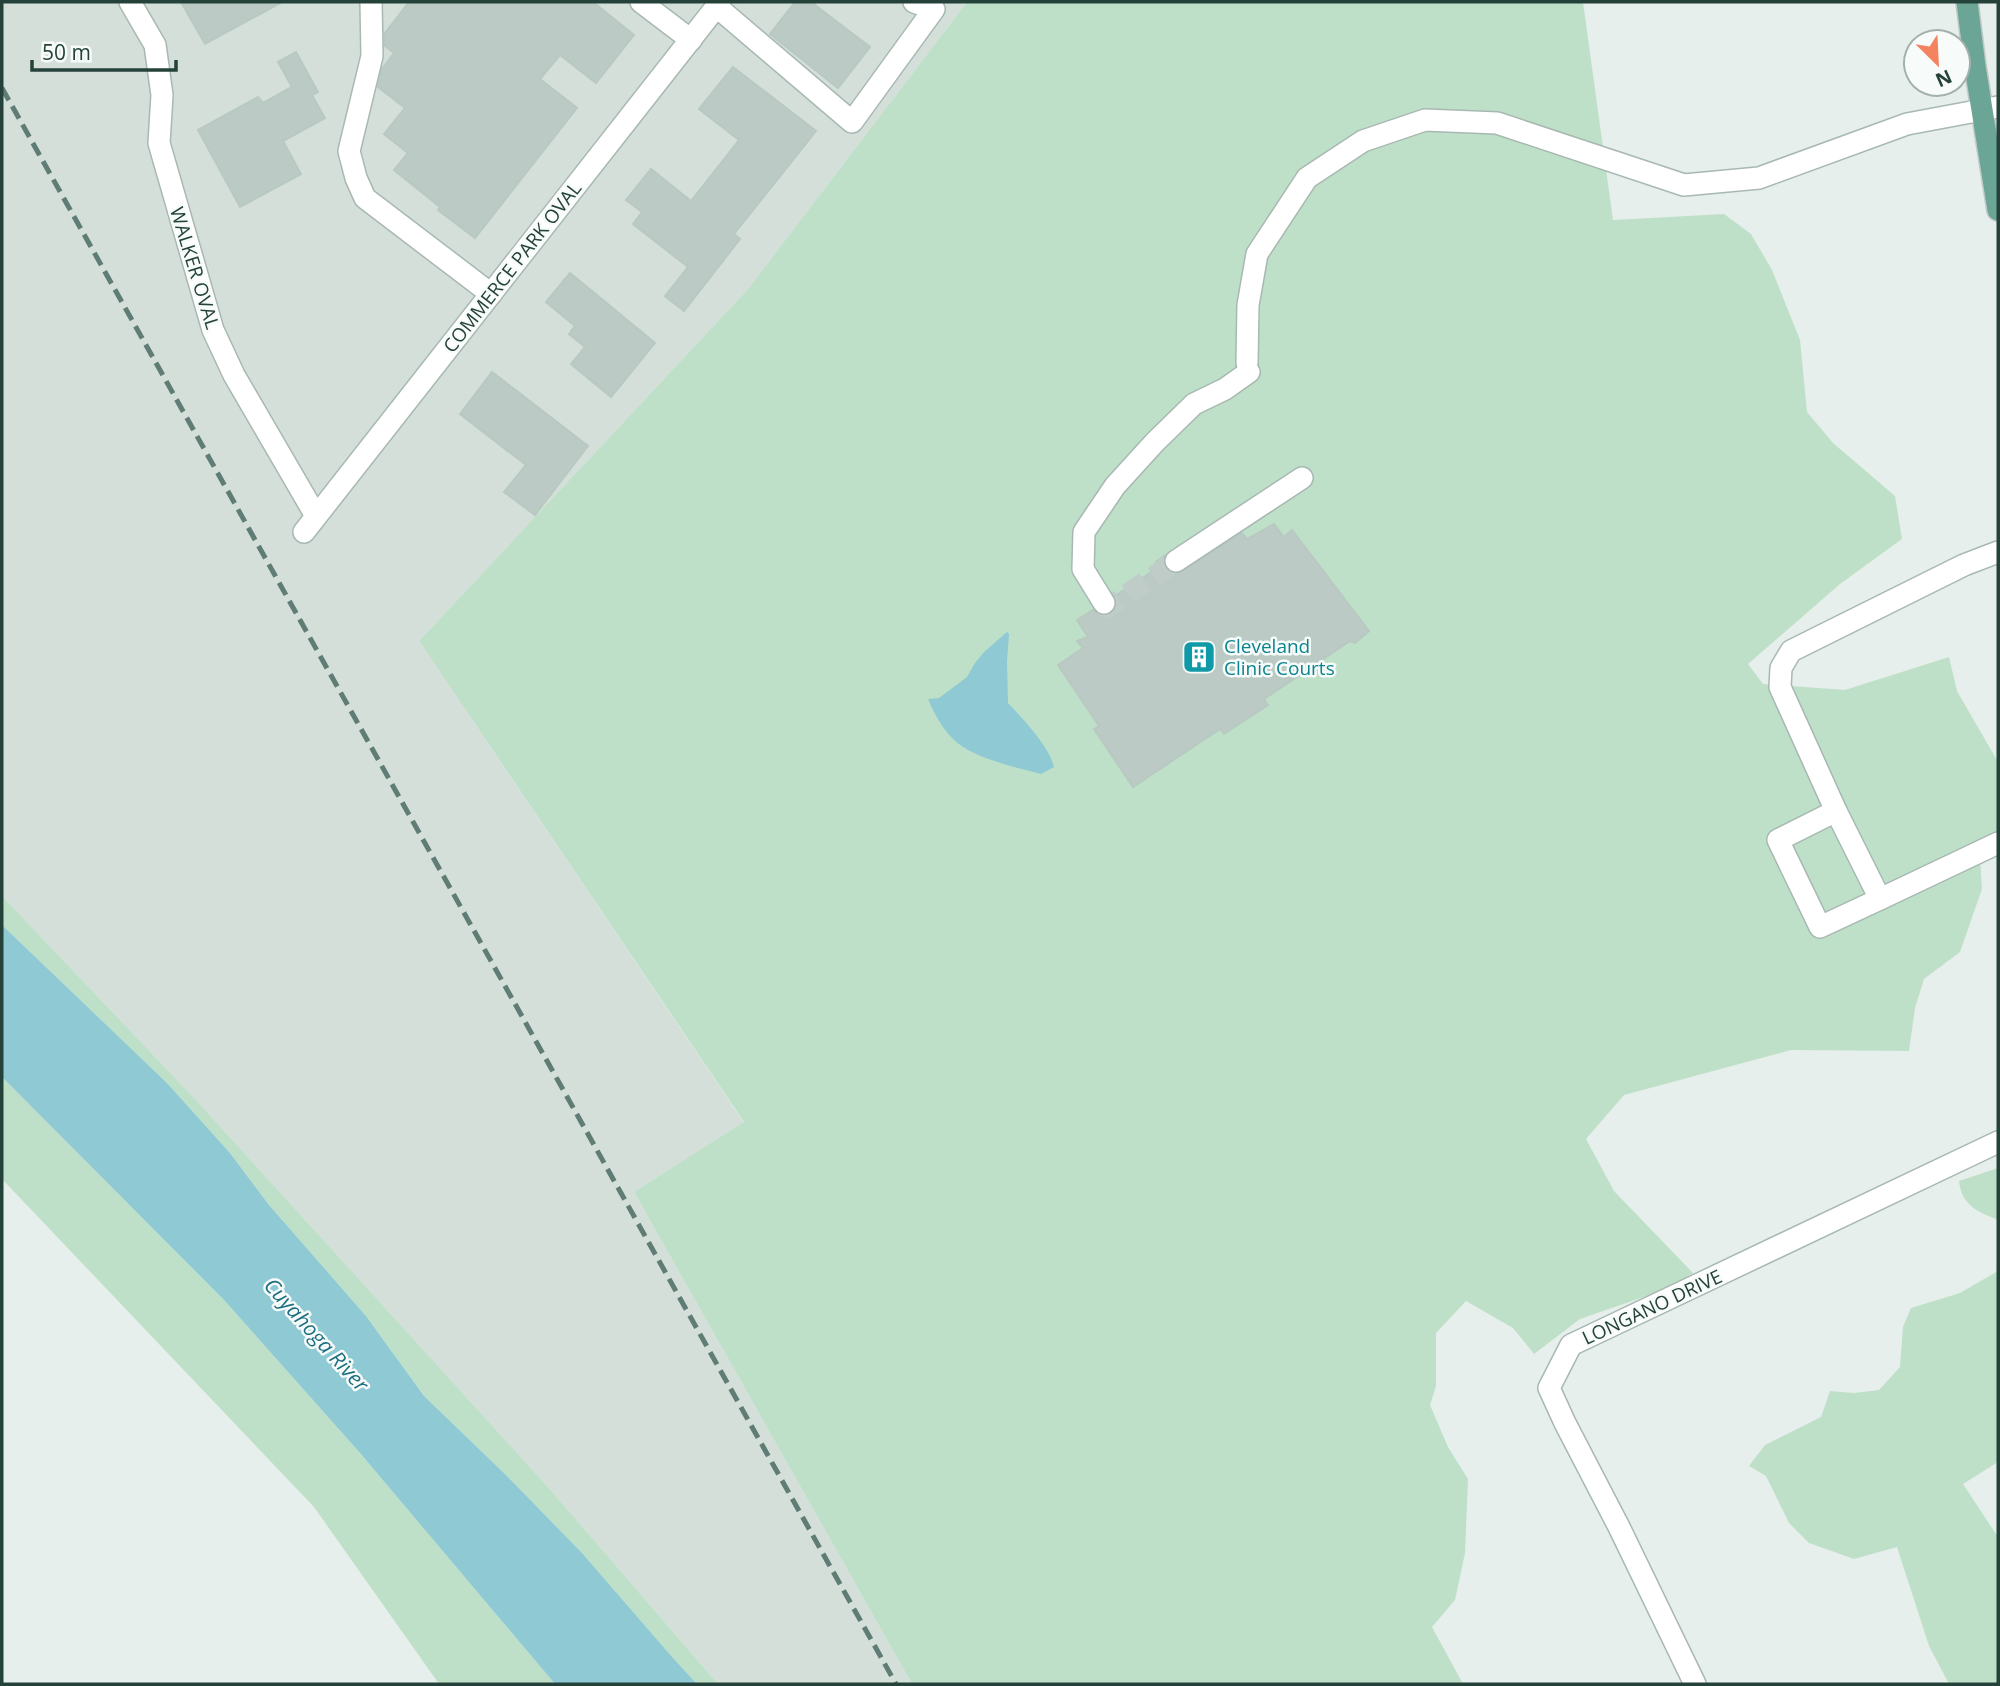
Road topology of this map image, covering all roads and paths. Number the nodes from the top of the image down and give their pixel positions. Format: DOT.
graph roads {
  1 [pos="130,2"];
  2 [pos="371,2"];
  3 [pos="641,2"];
  4 [pos="915,2"];
  5 [pos="1967,2"];
  6 [pos="718,4"];
  7 [pos="691,40"];
  8 [pos="1990,109"];
  9 [pos="1998,210"];
  10 [pos="491,294"];
  11 [pos="1302,478"];
  12 [pos="310,524"];
  13 [pos="1998,552"];
  14 [pos="1176,561"];
  15 [pos="1104,603"];
  16 [pos="1836,811"];
  17 [pos="1998,843"];
  18 [pos="1880,899"];
  19 [pos="1998,1142"];
  20 [pos="1695,1684"];
  1 -- 12 [label="street, WALKER OVAL"];
  2 -- 10 [label="street"];
  3 -- 7 [label="street"];
  4 -- 6 [label="street"];
  5 -- 8 [label="main road"];
  6 -- 7 [label="street, COMMERCE PARK OVAL"];
  7 -- 10 [label="street, COMMERCE PARK OVAL"];
  8 -- 9 [label="main road"];
  8 -- 15 [label="street"];
  10 -- 12 [label="street, COMMERCE PARK OVAL"];
  11 -- 14 [label="street"];
  13 -- 16 [label="street"];
  16 -- 18 [label="street"];
  16 -- 18 [label="street"];
  17 -- 18 [label="street"];
  19 -- 20 [label="street, LONGANO DRIVE"];
}
